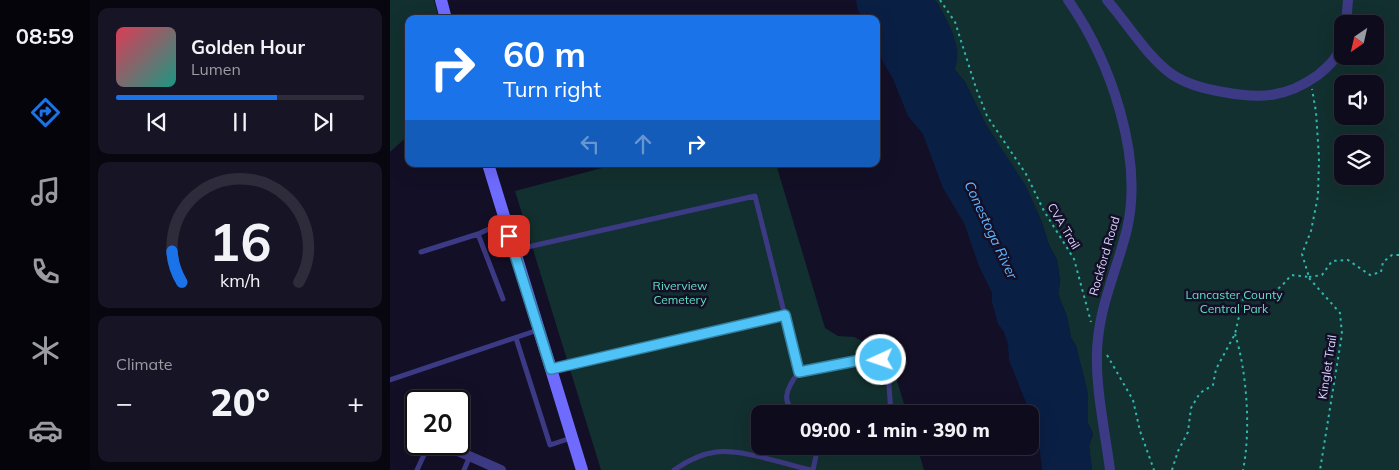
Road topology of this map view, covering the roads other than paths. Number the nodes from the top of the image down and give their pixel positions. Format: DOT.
graph roads {
  1 [pos="440,0"];
  2 [pos="1068,0"];
  3 [pos="1107,0"];
  4 [pos="1348,0"];
  5 [pos="445,15"];
  6 [pos="1347,15"];
  7 [pos="1334,59"];
  8 [pos="489,167"];
  9 [pos="504,222"];
  10 [pos="478,234"];
  11 [pos="513,250"];
  12 [pos="421,252"];
  13 [pos="502,300"];
  14 [pos="785,315"];
  15 [pos="538,330"];
  16 [pos="516,338"];
  17 [pos="551,369"];
  18 [pos="799,372"];
  19 [pos="390,380"];
  20 [pos="790,405"];
  21 [pos="890,405"];
  22 [pos="572,438"];
  23 [pos="424,455"];
  24 [pos="816,455"];
  25 [pos="470,456"];
  26 [pos="417,470"];
  27 [pos="464,470"];
  28 [pos="501,470"];
  29 [pos="582,470"];
  30 [pos="674,470"];
  31 [pos="812,470"];
  32 [pos="1110,470"];
  1 -- 5 [label="main road"];
  2 -- 32 [label="street, Rockford Road"];
  3 -- 7 [label="street"];
  4 -- 6 [label="street"];
  8 -- 9 [label="main road"];
  9 -- 10 [label="lane"];
  9 -- 11 [label="main road"];
  10 -- 12 [label="lane"];
  10 -- 13 [label="lane"];
  11 -- 14 [label="lane"];
  11 -- 15 [label="main road"];
  14 -- 17 [label="lane"];
  14 -- 18 [label="lane"];
  15 -- 16 [label="lane"];
  15 -- 17 [label="main road"];
  16 -- 19 [label="lane"];
  16 -- 22 [label="lane"];
  17 -- 22 [label="main road"];
  18 -- 20 [label="lane"];
  18 -- 21 [label="lane"];
  22 -- 29 [label="main road"];
  23 -- 26 [label="lane"];
  24 -- 31 [label="lane"];
  25 -- 27 [label="lane"];
  25 -- 28 [label="street"];
  30 -- 31 [label="lane"];
}
